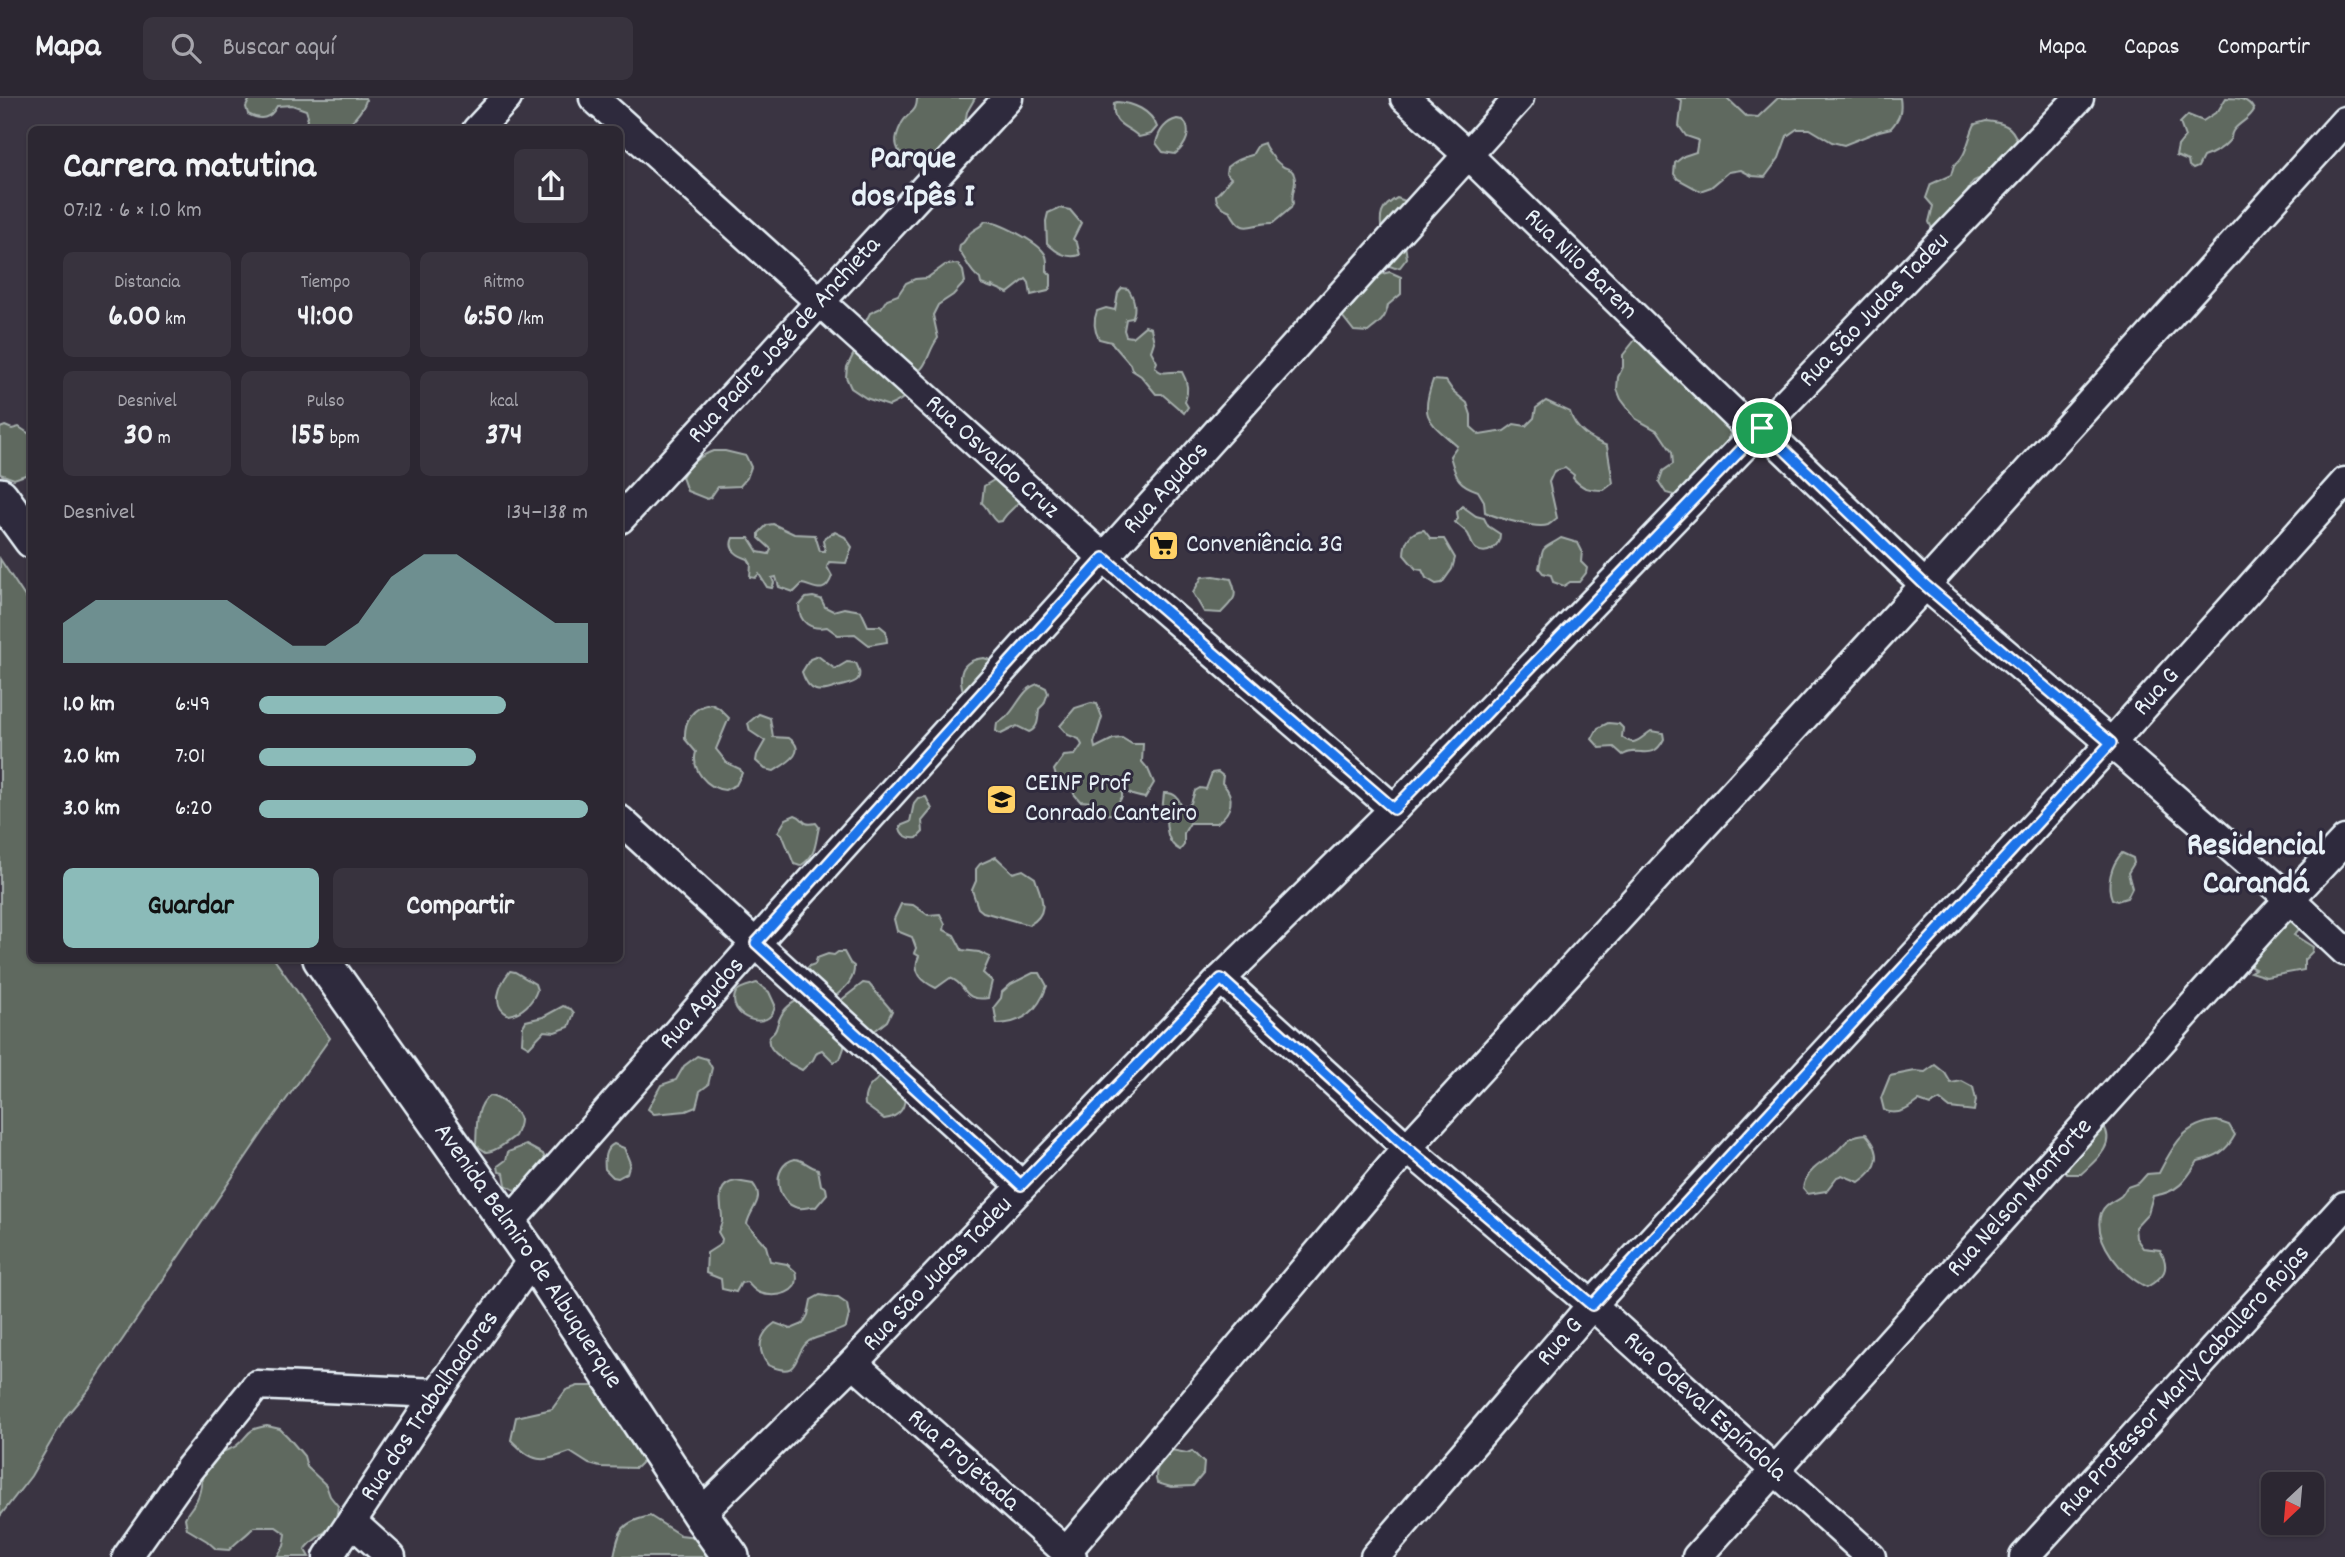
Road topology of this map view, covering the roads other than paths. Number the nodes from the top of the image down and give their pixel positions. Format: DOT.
graph roads {
  1 [pos="508,98"];
  2 [pos="594,98"];
  3 [pos="1008,98"];
  4 [pos="1405,98"];
  5 [pos="1519,98"];
  6 [pos="2079,98"];
  7 [pos="2345,121"];
  8 [pos="481,126"];
  9 [pos="1468,155"];
  10 [pos="819,302"];
  11 [pos="1758,431"];
  12 [pos="2345,482"];
  13 [pos="0,496"];
  14 [pos="623,516"];
  15 [pos="28,534"];
  16 [pos="1104,558"];
  17 [pos="1925,585"];
  18 [pos="2111,743"];
  19 [pos="1394,809"];
  20 [pos="623,823"];
  21 [pos="2345,840"];
  22 [pos="2291,900"];
  23 [pos="756,943"];
  24 [pos="2345,951"];
  25 [pos="323,962"];
  26 [pos="1221,979"];
  27 [pos="1407,1148"];
  28 [pos="1021,1185"];
  29 [pos="2345,1206"];
  30 [pos="508,1224"];
  31 [pos="533,1259"];
  32 [pos="1592,1305"];
  33 [pos="853,1363"];
  34 [pos="437,1393"];
  35 [pos="1774,1470"];
  36 [pos="700,1514"];
  37 [pos="352,1522"];
  38 [pos="1069,1554"];
  39 [pos="127,1557"];
  40 [pos="328,1557"];
  41 [pos="391,1557"];
  42 [pos="731,1557"];
  43 [pos="1375,1557"];
  44 [pos="1697,1557"];
  45 [pos="1871,1557"];
  46 [pos="2024,1557"];
  1 -- 8 [label="street"];
  2 -- 10 [label="street, Rua Osvaldo Cruz"];
  3 -- 10 [label="street, Rua Padre José de Anchieta"];
  4 -- 9 [label="street, Rua Nilo Barem"];
  5 -- 9 [label="street, Rua Agudos"];
  6 -- 11 [label="street, Rua São Judas Tadeu"];
  7 -- 17 [label="street"];
  9 -- 11 [label="street, Rua Nilo Barem"];
  9 -- 16 [label="street, Rua Agudos"];
  10 -- 14 [label="street, Rua Padre José de Anchieta"];
  10 -- 16 [label="street, Rua Osvaldo Cruz"];
  11 -- 17 [label="street, Rua Nilo Barem"];
  11 -- 19 [label="street, Rua São Judas Tadeu"];
  12 -- 18 [label="street, Rua G"];
  13 -- 15 [label="main road"];
  16 -- 19 [label="street, Rua Osvaldo Cruz"];
  16 -- 23 [label="street, Rua Agudos"];
  17 -- 18 [label="street, Rua Nilo Barem"];
  17 -- 27 [label="street"];
  18 -- 22 [label="street, Rua Nilo Barem"];
  18 -- 32 [label="street, Rua G"];
  19 -- 26 [label="street, Rua São Judas Tadeu"];
  20 -- 23 [label="street"];
  21 -- 22 [label="street, Rua Nelson Monforte"];
  22 -- 24 [label="street, Rua Nilo Barem"];
  22 -- 35 [label="street, Rua Nelson Monforte"];
  23 -- 28 [label="street"];
  23 -- 30 [label="street, Rua Agudos"];
  25 -- 30 [label="main road, Avenida Belmiro de Albuquerque"];
  26 -- 27 [label="street, Rua Odeval Espíndola"];
  26 -- 28 [label="street, Rua São Judas Tadeu"];
  27 -- 32 [label="street, Rua Odeval Espíndola"];
  27 -- 38 [label="street"];
  28 -- 33 [label="street, Rua São Judas Tadeu"];
  29 -- 46 [label="street, Rua Professor Marly Caballero Rojas"];
  30 -- 31 [label="main road, Avenida Belmiro de Albuquerque"];
  31 -- 34 [label="street, Rua dos Trabalhadores"];
  31 -- 36 [label="main road, Avenida Belmiro de Albuquerque"];
  32 -- 35 [label="street, Rua Odeval Espíndola"];
  32 -- 43 [label="street, Rua G"];
  33 -- 36 [label="street, Rua São Judas Tadeu"];
  33 -- 38 [label="street, Rua Projetada"];
  34 -- 37 [label="street, Rua dos Trabalhadores"];
  34 -- 39 [label="street"];
  35 -- 44 [label="street, Rua Nelson Monforte"];
  35 -- 45 [label="street, Rua Odeval Espíndola"];
  36 -- 42 [label="main road, Avenida Belmiro de Albuquerque"];
  37 -- 40 [label="street, Rua dos Trabalhadores"];
  37 -- 41 [label="street"];
}
